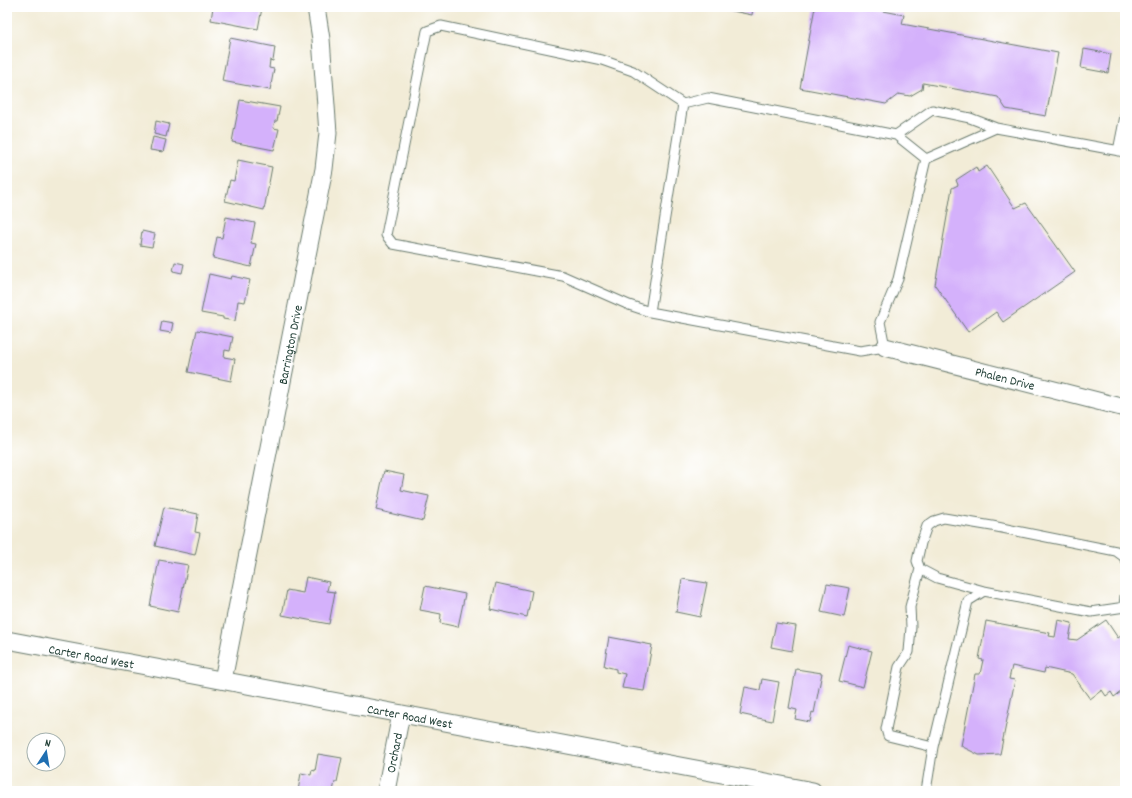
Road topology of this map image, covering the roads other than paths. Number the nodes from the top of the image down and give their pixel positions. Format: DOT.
graph roads {
  1 [pos="316,7"];
  2 [pos="683,104"];
  3 [pos="1125,116"];
  4 [pos="996,128"];
  5 [pos="896,134"];
  6 [pos="1122,151"];
  7 [pos="926,159"];
  8 [pos="650,312"];
  9 [pos="885,347"];
  10 [pos="1125,408"];
  11 [pos="1125,558"];
  12 [pos="920,569"];
  13 [pos="984,591"];
  14 [pos="1125,596"];
  15 [pos="1124,607"];
  16 [pos="7,640"];
  17 [pos="222,680"];
  18 [pos="401,714"];
  19 [pos="933,747"];
  20 [pos="386,791"];
  21 [pos="813,791"];
  22 [pos="926,791"];
  1 -- 17 [label="street, Barrington Drive"];
  2 -- 5 [label="lane"];
  2 -- 8 [label="lane"];
  2 -- 8 [label="lane"];
  3 -- 6 [label="lane"];
  4 -- 5 [label="lane"];
  4 -- 6 [label="lane"];
  4 -- 7 [label="lane"];
  5 -- 7 [label="lane"];
  7 -- 9 [label="lane"];
  8 -- 9 [label="lane"];
  9 -- 10 [label="street, Phalen Drive"];
  11 -- 12 [label="lane"];
  12 -- 13 [label="lane"];
  12 -- 19 [label="lane"];
  13 -- 15 [label="lane"];
  13 -- 19 [label="lane"];
  14 -- 15 [label="lane"];
  16 -- 17 [label="street, Carter Road West"];
  17 -- 18 [label="street, Carter Road West"];
  18 -- 20 [label="street, Orchard"];
  18 -- 21 [label="street, Carter Road West"];
  19 -- 22 [label="lane"];
}
